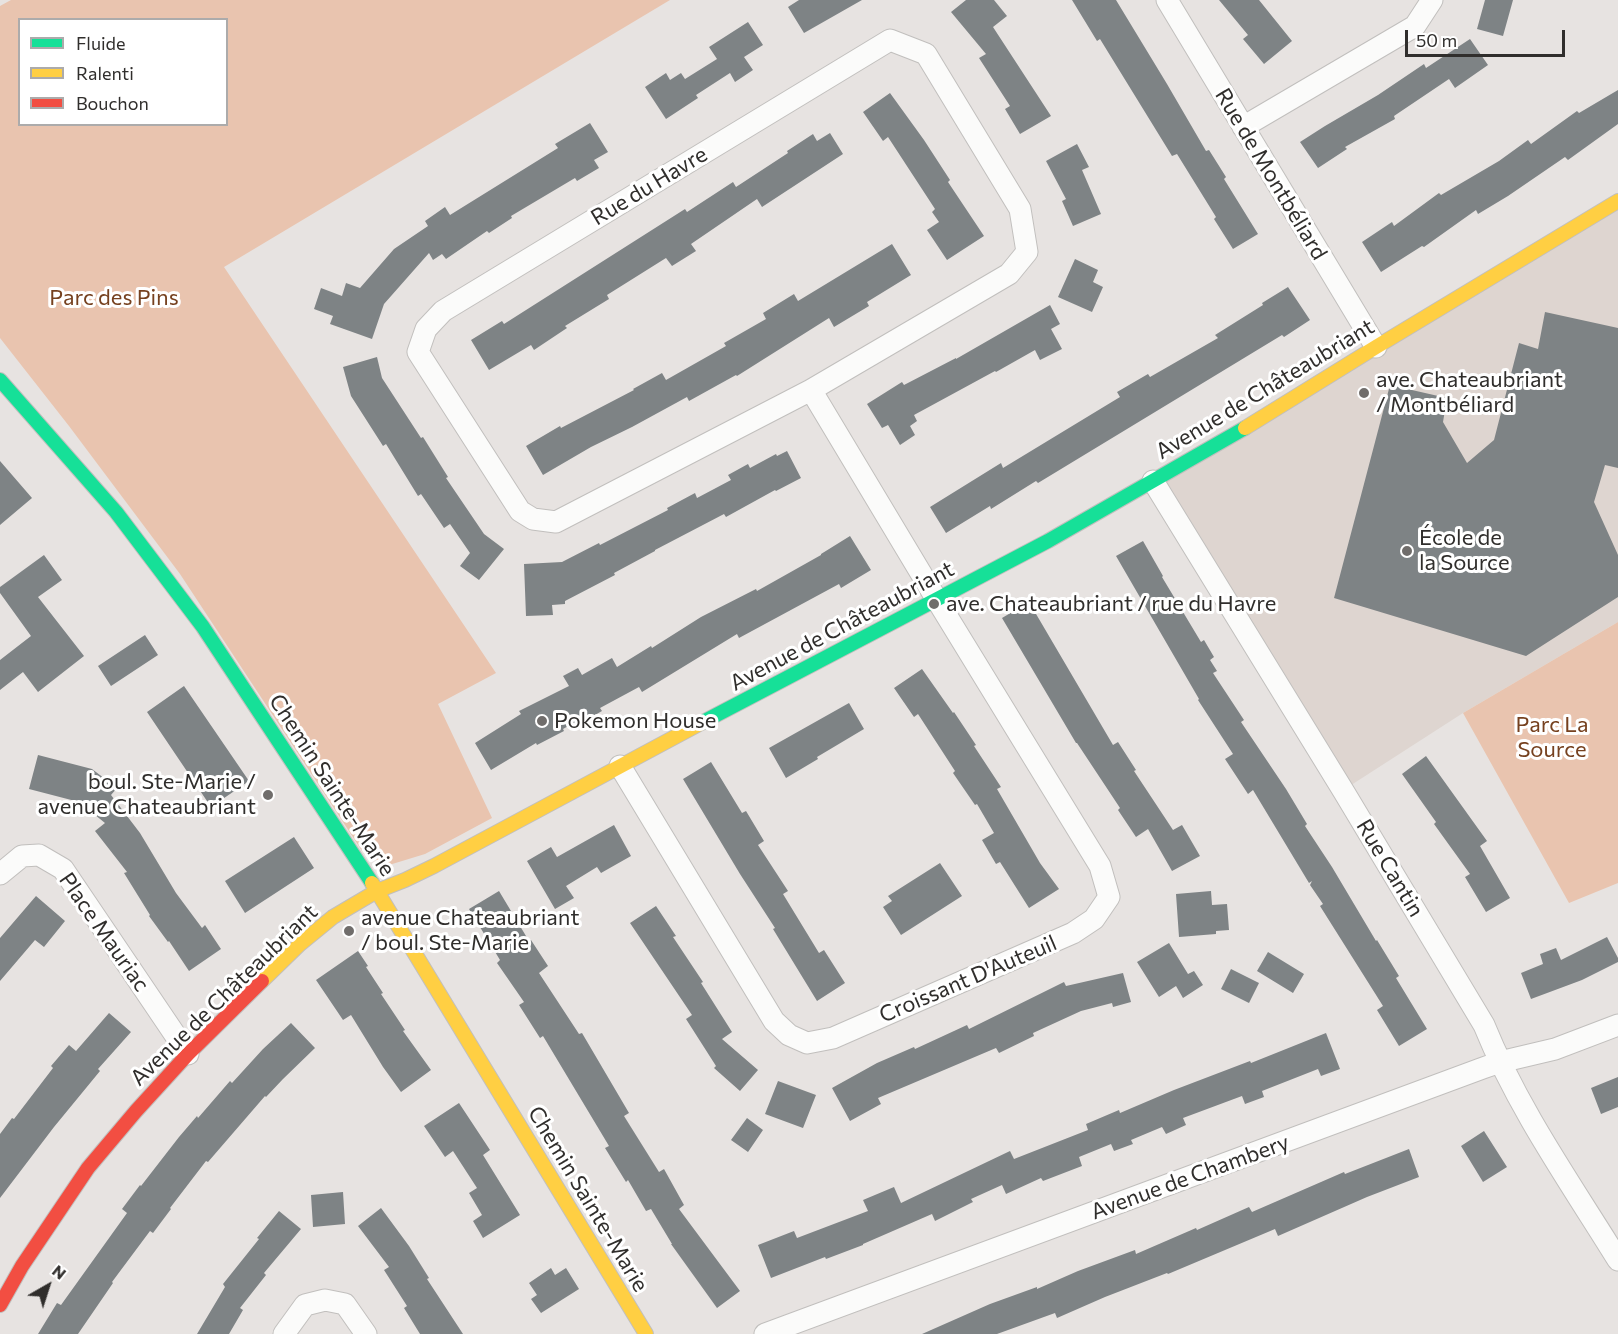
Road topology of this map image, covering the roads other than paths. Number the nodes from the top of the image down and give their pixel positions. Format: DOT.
graph roads {
  1 [pos="1167,0"];
  2 [pos="1432,0"];
  3 [pos="1244,127"];
  4 [pos="1618,201"];
  5 [pos="1376,347"];
  6 [pos="0,380"];
  7 [pos="811,390"];
  8 [pos="1153,481"];
  9 [pos="937,600"];
  10 [pos="620,766"];
  11 [pos="0,874"];
  12 [pos="377,891"];
  13 [pos="1618,1025"];
  14 [pos="188,1054"];
  15 [pos="1500,1062"];
  16 [pos="1618,1260"];
  17 [pos="0,1305"];
  18 [pos="284,1334"];
  19 [pos="366,1334"];
  20 [pos="646,1334"];
  21 [pos="765,1334"];
  1 -- 3 [label="street, Rue de Montbéliard"];
  2 -- 3 [label="street"];
  3 -- 5 [label="street, Rue de Montbéliard"];
  4 -- 5 [label="street, Avenue de Châteaubriant"];
  5 -- 8 [label="street, Avenue de Châteaubriant"];
  6 -- 12 [label="street, Chemin Sainte-Marie"];
  7 -- 7 [label="street, Rue du Havre"];
  7 -- 9 [label="street"];
  8 -- 9 [label="street, Avenue de Châteaubriant"];
  8 -- 15 [label="street, Rue Cantin"];
  9 -- 10 [label="street, Avenue de Châteaubriant"];
  9 -- 10 [label="street, Croissant D'Auteuil"];
  10 -- 12 [label="street, Avenue de Châteaubriant"];
  11 -- 14 [label="street, Place Mauriac"];
  12 -- 14 [label="street, Avenue de Châteaubriant"];
  12 -- 20 [label="street, Chemin Sainte-Marie"];
  13 -- 15 [label="street, Avenue de Chambery"];
  14 -- 17 [label="street, Avenue de Châteaubriant"];
  15 -- 16 [label="street, Rue Cantin"];
  15 -- 21 [label="street, Avenue de Chambery"];
  18 -- 19 [label="street"];
}
